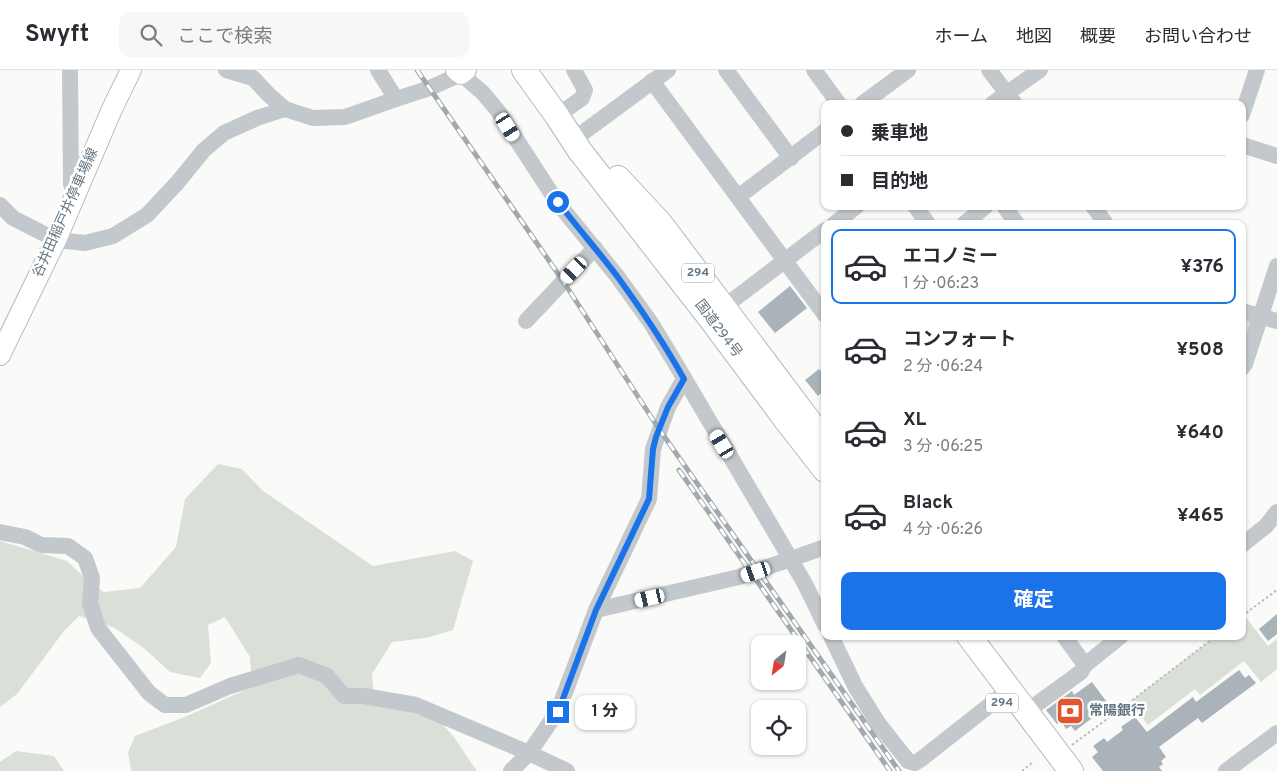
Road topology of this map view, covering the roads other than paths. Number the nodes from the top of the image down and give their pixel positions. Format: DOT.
graph roads {
  1 [pos="70,70"];
  2 [pos="131,70"];
  3 [pos="226,70"];
  4 [pos="378,70"];
  5 [pos="524,70"];
  6 [pos="668,70"];
  7 [pos="726,70"];
  8 [pos="814,70"];
  9 [pos="989,70"];
  10 [pos="1040,70"];
  11 [pos="1257,70"];
  12 [pos="461,71"];
  13 [pos="575,71"];
  14 [pos="906,71"];
  15 [pos="652,81"];
  16 [pos="1011,98"];
  17 [pos="396,99"];
  18 [pos="836,100"];
  19 [pos="867,100"];
  20 [pos="1246,103"];
  21 [pos="285,108"];
  22 [pos="557,116"];
  23 [pos="821,134"];
  24 [pos="575,138"];
  25 [pos="1246,146"];
  26 [pos="1277,156"];
  27 [pos="791,158"];
  28 [pos="75,196"];
  29 [pos="738,197"];
  30 [pos="0,205"];
  31 [pos="852,210"];
  32 [pos="981,210"];
  33 [pos="839,220"];
  34 [pos="969,220"];
  35 [pos="821,233"];
  36 [pos="56,240"];
  37 [pos="595,248"];
  38 [pos="785,261"];
  39 [pos="1277,266"];
  40 [pos="821,310"];
  41 [pos="717,312"];
  42 [pos="1246,313"];
  43 [pos="1269,319"];
  44 [pos="526,321"];
  45 [pos="0,355"];
  46 [pos="1246,364"];
  47 [pos="684,379"];
  48 [pos="821,437"];
  49 [pos="821,465"];
  50 [pos="1277,512"];
  51 [pos="0,532"];
  52 [pos="1246,536"];
  53 [pos="821,549"];
  54 [pos="791,560"];
  55 [pos="596,610"];
  56 [pos="821,617"];
  57 [pos="832,640"];
  58 [pos="956,640"];
  59 [pos="971,640"];
  60 [pos="1067,640"];
  61 [pos="1116,640"];
  62 [pos="1085,665"];
  63 [pos="1004,694"];
  64 [pos="1026,712"];
  65 [pos="1277,733"];
  66 [pos="529,753"];
  67 [pos="912,766"];
  68 [pos="1042,767"];
  69 [pos="511,771"];
  70 [pos="566,771"];
  71 [pos="1071,771"];
  72 [pos="1226,771"];
  1 -- 28 [label="street"];
  2 -- 28 [label="main road, 谷井田稲戸井停車場線"];
  3 -- 21 [label="street"];
  4 -- 17 [label="street"];
  5 -- 22 [label="highway, 国道294号 / 294"];
  6 -- 15 [label="street"];
  7 -- 27 [label="street"];
  8 -- 18 [label="street"];
  9 -- 16 [label="street"];
  10 -- 16 [label="street"];
  11 -- 20 [label="street"];
  12 -- 17 [label="street"];
  12 -- 37 [label="street"];
  13 -- 22 [label="street"];
  14 -- 19 [label="street"];
  15 -- 24 [label="street"];
  15 -- 29 [label="street"];
  17 -- 21 [label="street"];
  21 -- 36 [label="street"];
  22 -- 24 [label="highway, 国道294号 / 294"];
  23 -- 27 [label="street"];
  24 -- 41 [label="highway, 国道294号 / 294"];
  25 -- 26 [label="street"];
  27 -- 29 [label="street"];
  28 -- 36 [label="main road, 谷井田稲戸井停車場線"];
  29 -- 38 [label="street"];
  30 -- 36 [label="street"];
  31 -- 33 [label="street"];
  32 -- 34 [label="street"];
  35 -- 38 [label="street"];
  36 -- 45 [label="main road, 谷井田稲戸井停車場線"];
  37 -- 44 [label="street"];
  37 -- 47 [label="street"];
  38 -- 40 [label="street"];
  38 -- 41 [label="street"];
  39 -- 43 [label="street"];
  41 -- 48 [label="highway, 国道294号 / 294"];
  41 -- 49 [label="highway, 国道294号 / 294"];
  42 -- 43 [label="street"];
  43 -- 46 [label="street"];
  47 -- 54 [label="street"];
  47 -- 55 [label="street"];
  50 -- 52 [label="street"];
  51 -- 66 [label="street"];
  53 -- 54 [label="street"];
  54 -- 55 [label="street"];
  54 -- 56 [label="street"];
  55 -- 66 [label="street"];
  57 -- 67 [label="street"];
  58 -- 63 [label="highway, 294"];
  59 -- 63 [label="highway, 294"];
  60 -- 62 [label="street"];
  61 -- 62 [label="street"];
  62 -- 64 [label="street"];
  63 -- 64 [label="highway, 294"];
  63 -- 67 [label="street"];
  63 -- 68 [label="highway, 294"];
  64 -- 71 [label="highway, 294"];
  65 -- 72 [label="street"];
  66 -- 69 [label="street"];
  66 -- 70 [label="street"];
}
